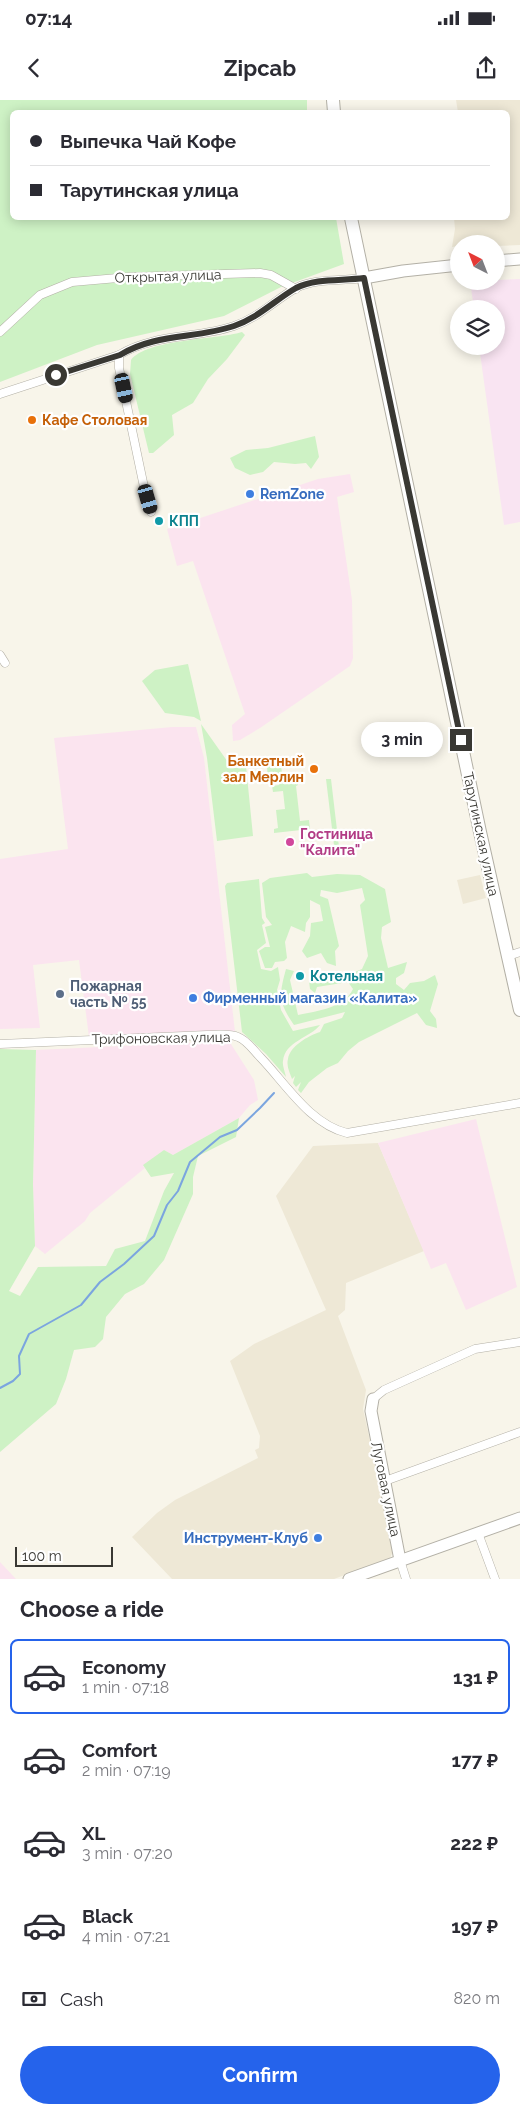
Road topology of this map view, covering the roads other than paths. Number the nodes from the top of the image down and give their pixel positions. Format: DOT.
graph roads {
  1 [pos="352,220"];
  2 [pos="520,259"];
  3 [pos="505,260"];
  4 [pos="450,266"];
  5 [pos="364,278"];
  6 [pos="296,289"];
  7 [pos="0,332"];
  8 [pos="120,355"];
  9 [pos="0,394"];
  10 [pos="151,512"];
  11 [pos="0,655"];
  12 [pos="5,664"];
  13 [pos="514,954"];
  14 [pos="520,1010"];
  15 [pos="0,1044"];
  16 [pos="520,1102"];
  17 [pos="520,1342"];
  18 [pos="373,1399"];
  19 [pos="520,1432"];
  20 [pos="385,1481"];
  21 [pos="520,1518"];
  22 [pos="478,1533"];
  23 [pos="400,1560"];
  24 [pos="349,1579"];
  25 [pos="406,1579"];
  26 [pos="495,1579"];
  1 -- 5 [label="main road, Тарутинская улица"];
  2 -- 3 [label="street"];
  4 -- 5 [label="street"];
  5 -- 6 [label="street"];
  5 -- 13 [label="main road, Тарутинская улица"];
  6 -- 7 [label="street, Открытая улица"];
  6 -- 8 [label="street"];
  8 -- 9 [label="street"];
  8 -- 10 [label="street"];
  11 -- 12 [label="street"];
  13 -- 14 [label="main road, Тарутинская улица"];
  15 -- 16 [label="street, Трифоновская улица"];
  17 -- 18 [label="street"];
  18 -- 20 [label="street, Луговая улица"];
  19 -- 20 [label="street"];
  20 -- 23 [label="street, Луговая улица"];
  21 -- 22 [label="street"];
  22 -- 23 [label="street"];
  22 -- 26 [label="street"];
  23 -- 24 [label="street"];
  23 -- 25 [label="street, Луговая улица"];
}
